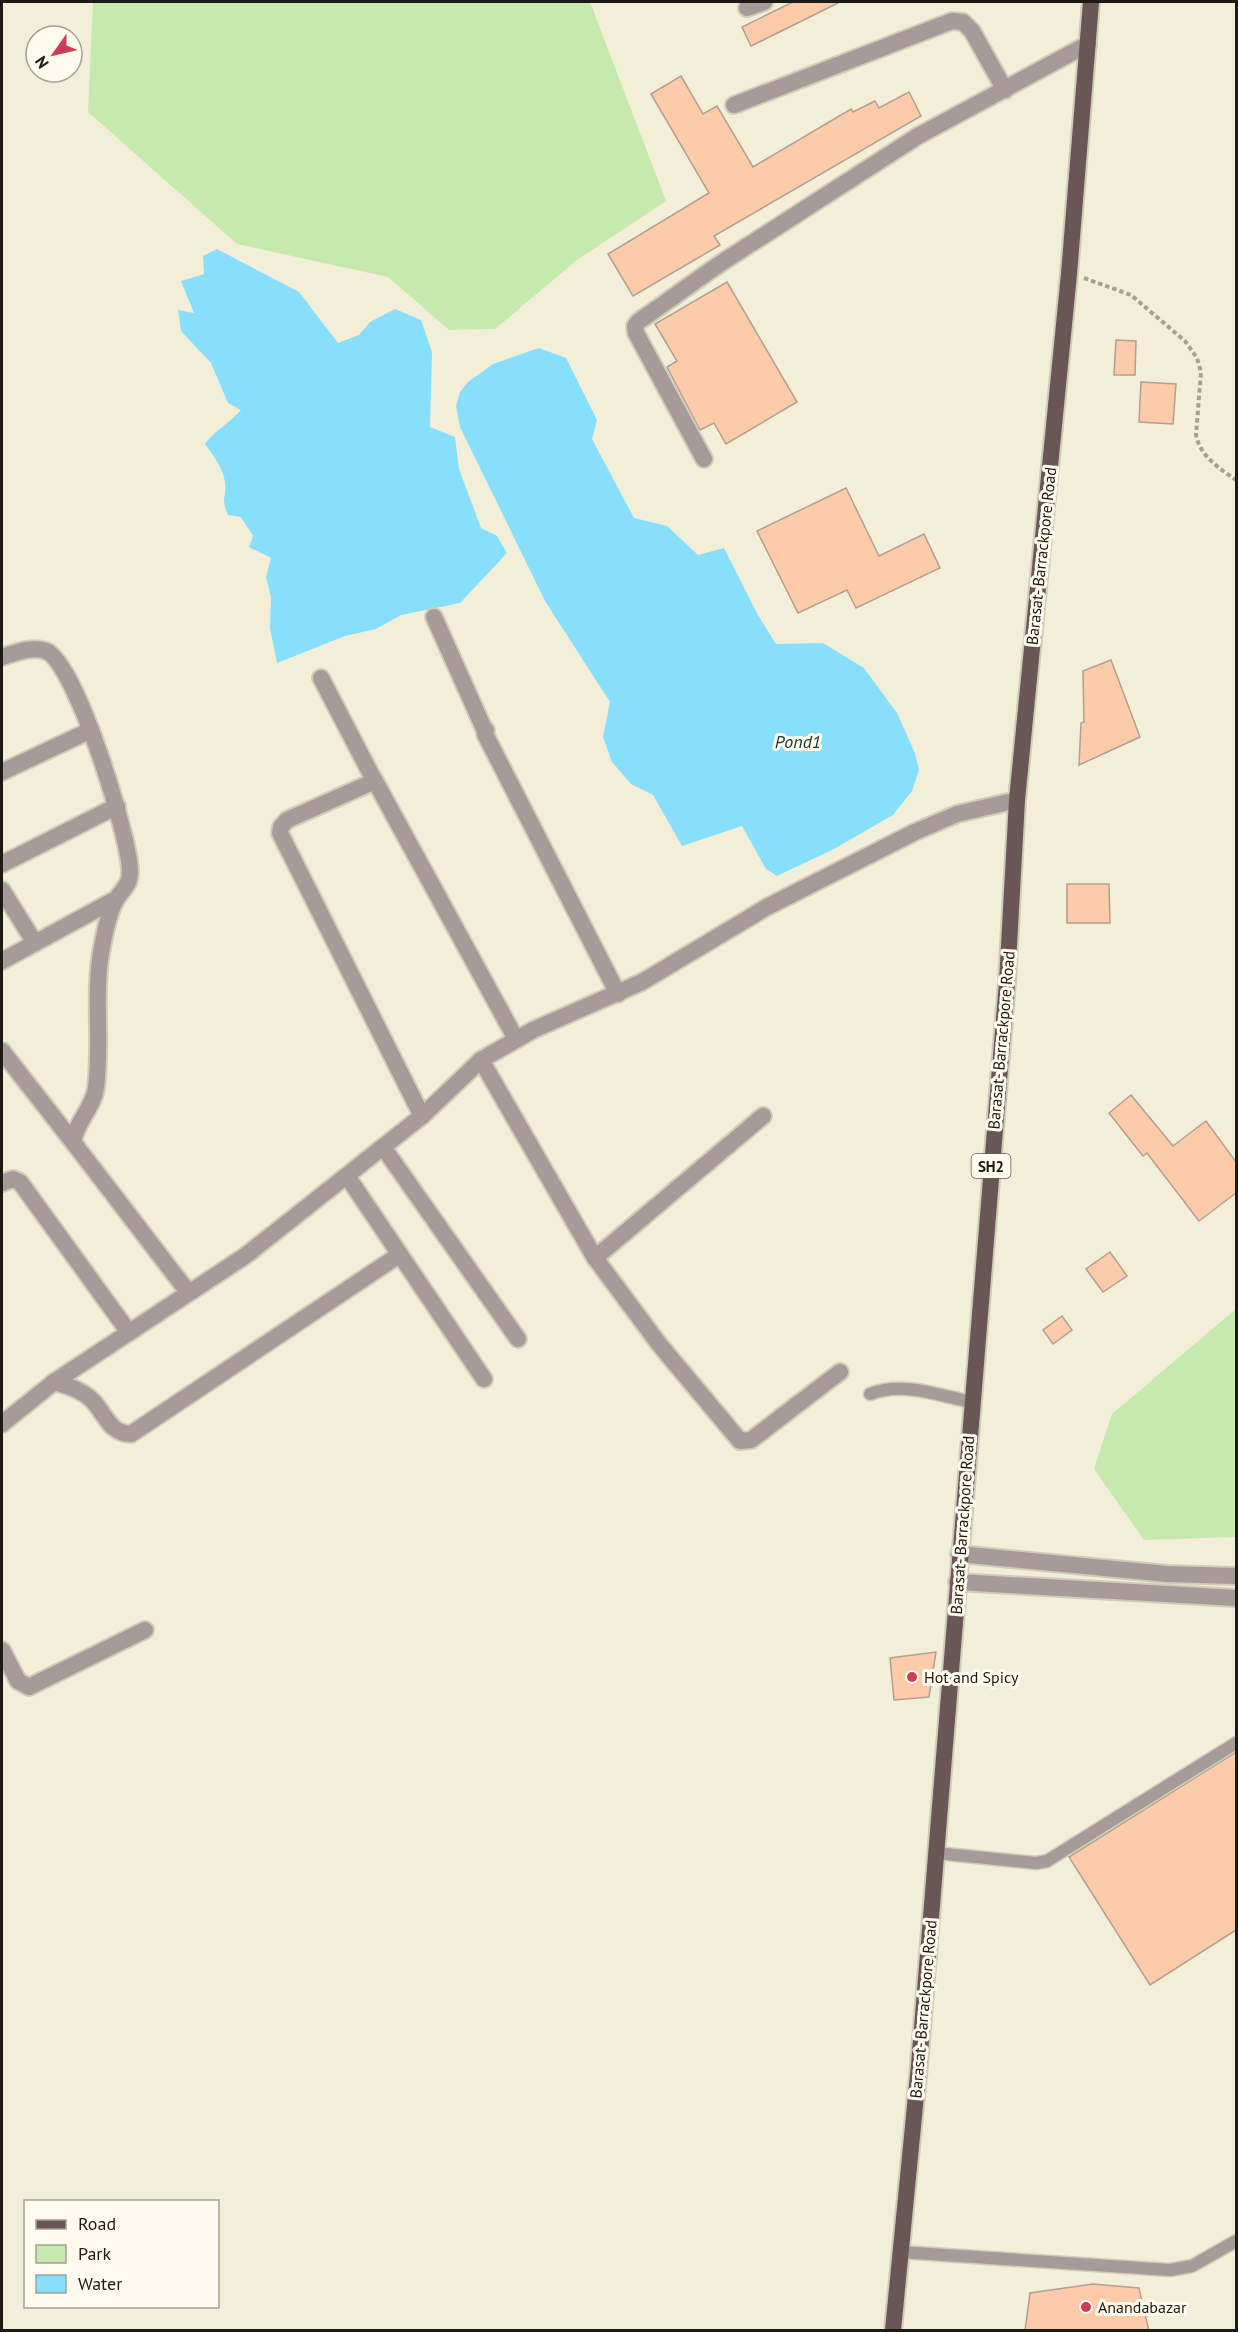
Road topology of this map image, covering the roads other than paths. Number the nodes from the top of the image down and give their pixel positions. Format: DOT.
graph roads {
  1 [pos="764,2"];
  2 [pos="1091,2"];
  3 [pos="747,8"];
  4 [pos="1088,44"];
  5 [pos="1005,90"];
  6 [pos="734,105"];
  7 [pos="704,459"];
  8 [pos="434,617"];
  9 [pos="2,657"];
  10 [pos="321,678"];
  11 [pos="91,730"];
  12 [pos="2,772"];
  13 [pos="374,780"];
  14 [pos="1017,800"];
  15 [pos="117,806"];
  16 [pos="2,864"];
  17 [pos="2,890"];
  18 [pos="116,899"];
  19 [pos="35,943"];
  20 [pos="2,961"];
  21 [pos="618,994"];
  22 [pos="516,1039"];
  23 [pos="2,1051"];
  24 [pos="481,1060"];
  25 [pos="422,1116"];
  26 [pos="763,1116"];
  27 [pos="73,1142"];
  28 [pos="383,1147"];
  29 [pos="347,1176"];
  30 [pos="2,1183"];
  31 [pos="399,1255"];
  32 [pos="595,1258"];
  33 [pos="188,1292"];
  34 [pos="128,1331"];
  35 [pos="518,1339"];
  36 [pos="840,1372"];
  37 [pos="484,1379"];
  38 [pos="54,1382"];
  39 [pos="870,1394"];
  40 [pos="971,1402"];
  41 [pos="2,1424"];
  42 [pos="959,1554"];
  43 [pos="1236,1576"];
  44 [pos="957,1582"];
  45 [pos="1236,1598"];
  46 [pos="145,1630"];
  47 [pos="2,1650"];
  48 [pos="1236,1743"];
  49 [pos="936,1853"];
  50 [pos="1236,2241"];
  51 [pos="900,2252"];
  52 [pos="893,2331"];
  1 -- 3 [label="street"];
  2 -- 4 [label="main road, Barasat- Barrackpore Road / SH2"];
  4 -- 5 [label="street"];
  4 -- 14 [label="main road, Barasat- Barrackpore Road / SH2"];
  5 -- 6 [label="street"];
  5 -- 7 [label="street"];
  8 -- 21 [label="street"];
  9 -- 11 [label="street"];
  10 -- 13 [label="street"];
  11 -- 12 [label="street"];
  11 -- 15 [label="street"];
  13 -- 22 [label="street"];
  13 -- 25 [label="street"];
  14 -- 21 [label="street"];
  14 -- 40 [label="main road, Barasat- Barrackpore Road / SH2"];
  15 -- 16 [label="street"];
  15 -- 18 [label="street"];
  17 -- 19 [label="street"];
  18 -- 19 [label="street"];
  18 -- 27 [label="street"];
  19 -- 20 [label="street"];
  21 -- 22 [label="street"];
  22 -- 24 [label="street"];
  23 -- 27 [label="street"];
  24 -- 25 [label="street"];
  24 -- 32 [label="street"];
  25 -- 28 [label="street"];
  26 -- 32 [label="street"];
  27 -- 33 [label="street"];
  28 -- 29 [label="street"];
  28 -- 35 [label="street"];
  29 -- 31 [label="street"];
  29 -- 33 [label="street"];
  30 -- 34 [label="street"];
  31 -- 37 [label="street"];
  31 -- 38 [label="street"];
  32 -- 36 [label="street"];
  33 -- 34 [label="street"];
  34 -- 38 [label="street"];
  38 -- 41 [label="street"];
  39 -- 40 [label="lane"];
  40 -- 42 [label="main road, Barasat- Barrackpore Road / SH2"];
  42 -- 43 [label="street"];
  42 -- 44 [label="main road, Barasat- Barrackpore Road / SH2"];
  44 -- 45 [label="street"];
  44 -- 49 [label="main road, Barasat- Barrackpore Road / SH2"];
  46 -- 47 [label="street"];
  48 -- 49 [label="lane"];
  49 -- 51 [label="main road, Barasat- Barrackpore Road / SH2"];
  50 -- 51 [label="lane"];
  51 -- 52 [label="main road, Barasat- Barrackpore Road / SH2"];
}
